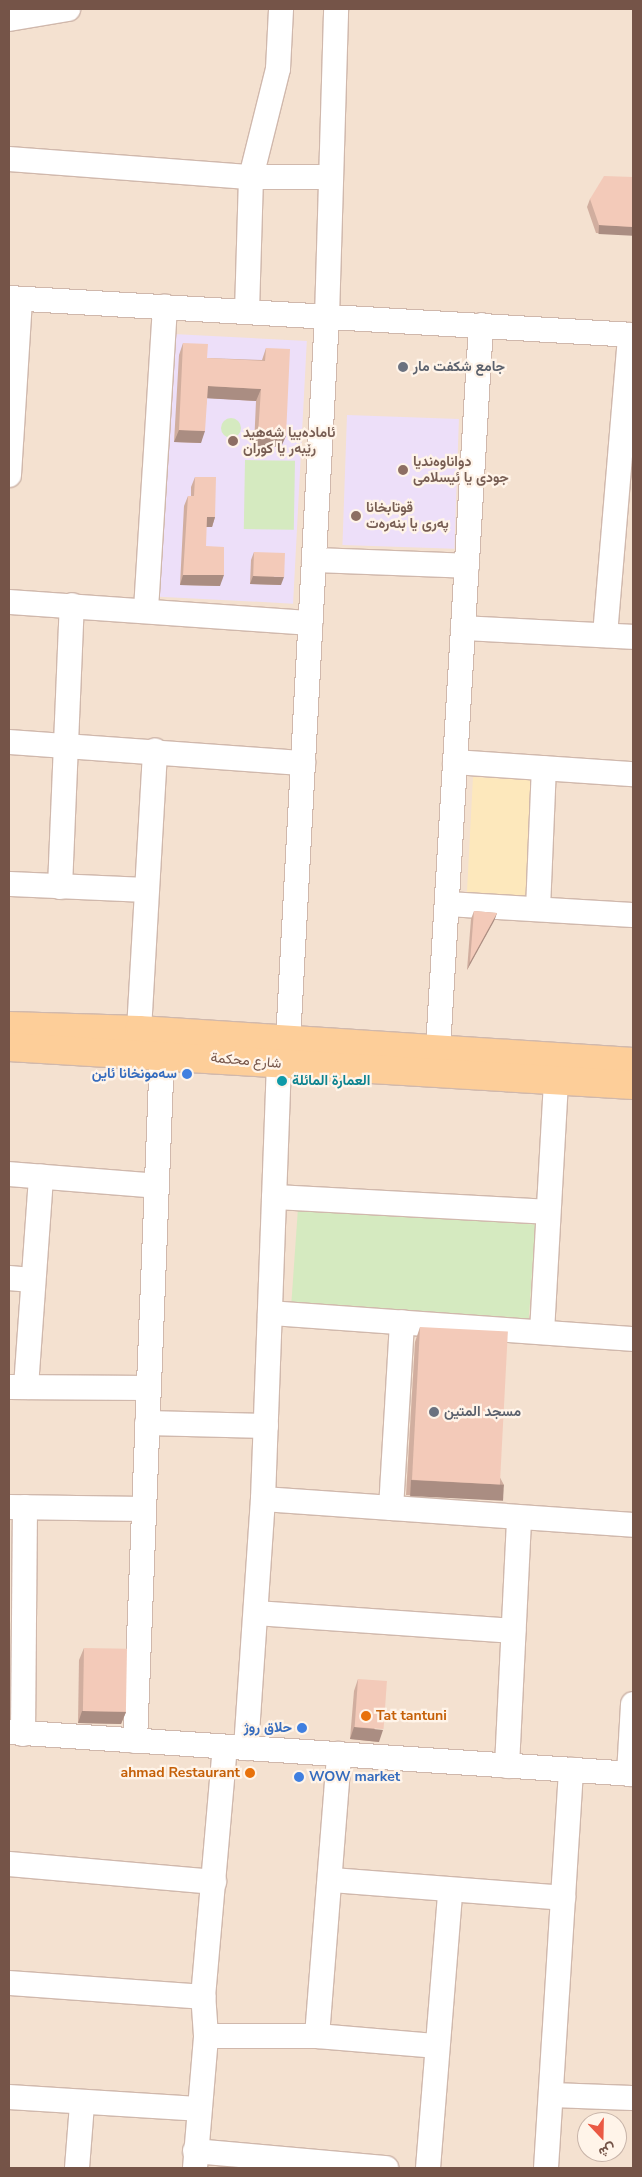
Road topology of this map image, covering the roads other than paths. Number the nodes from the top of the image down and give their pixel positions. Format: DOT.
graph roads {
  1 [pos="68,9"];
  2 [pos="281,9"];
  3 [pos="336,9"];
  4 [pos="9,19"];
  5 [pos="9,159"];
  6 [pos="251,177"];
  7 [pos="331,177"];
  8 [pos="14,298"];
  9 [pos="166,307"];
  10 [pos="247,312"];
  11 [pos="327,317"];
  12 [pos="481,326"];
  13 [pos="632,335"];
  14 [pos="10,448"];
  15 [pos="9,475"];
  16 [pos="625,494"];
  17 [pos="314,560"];
  18 [pos="467,566"];
  19 [pos="9,602"];
  20 [pos="72,605"];
  21 [pos="146,608"];
  22 [pos="310,623"];
  23 [pos="463,628"];
  24 [pos="605,635"];
  25 [pos="633,637"];
  26 [pos="9,742"];
  27 [pos="64,744"];
  28 [pos="156,750"];
  29 [pos="303,762"];
  30 [pos="455,762"];
  31 [pos="544,768"];
  32 [pos="633,774"];
  33 [pos="9,884"];
  34 [pos="60,887"];
  35 [pos="146,890"];
  36 [pos="447,904"];
  37 [pos="538,909"];
  38 [pos="633,915"];
  39 [pos="9,1026"];
  40 [pos="139,1030"];
  41 [pos="9,1047"];
  42 [pos="438,1049"];
  43 [pos="283,1053"];
  44 [pos="162,1054"];
  45 [pos="633,1062"];
  46 [pos="556,1081"];
  47 [pos="633,1085"];
  48 [pos="9,1174"];
  49 [pos="41,1177"];
  50 [pos="157,1186"];
  51 [pos="274,1197"];
  52 [pos="548,1212"];
  53 [pos="20,1279"];
  54 [pos="270,1313"];
  55 [pos="402,1322"];
  56 [pos="542,1332"];
  57 [pos="633,1339"];
  58 [pos="17,1387"];
  59 [pos="148,1388"];
  60 [pos="147,1423"];
  61 [pos="266,1426"];
  62 [pos="263,1499"];
  63 [pos="17,1507"];
  64 [pos="391,1508"];
  65 [pos="144,1509"];
  66 [pos="519,1518"];
  67 [pos="633,1525"];
  68 [pos="16,1607"];
  69 [pos="257,1613"];
  70 [pos="513,1631"];
  71 [pos="633,1704"];
  72 [pos="16,1733"];
  73 [pos="134,1741"];
  74 [pos="235,1747"];
  75 [pos="339,1754"];
  76 [pos="507,1766"];
  77 [pos="571,1770"];
  78 [pos="631,1774"];
  79 [pos="9,1864"];
  80 [pos="331,1880"];
  81 [pos="214,1882"];
  82 [pos="450,1892"];
  83 [pos="563,1898"];
  84 [pos="9,1983"];
  85 [pos="203,1997"];
  86 [pos="206,2036"];
  87 [pos="317,2036"];
  88 [pos="436,2046"];
  89 [pos="551,2095"];
  90 [pos="9,2097"];
  91 [pos="633,2098"];
  92 [pos="82,2105"];
  93 [pos="198,2109"];
  94 [pos="195,2160"];
  95 [pos="77,2168"];
  96 [pos="386,2168"];
  97 [pos="428,2168"];
  98 [pos="546,2168"];
  1 -- 4 [label="street"];
  2 -- 6 [label="street"];
  3 -- 7 [label="street"];
  5 -- 6 [label="street"];
  6 -- 7 [label="street"];
  6 -- 10 [label="street"];
  7 -- 11 [label="street"];
  8 -- 9 [label="street"];
  8 -- 14 [label="street"];
  9 -- 10 [label="street"];
  9 -- 21 [label="street"];
  10 -- 11 [label="street"];
  11 -- 12 [label="street"];
  11 -- 17 [label="street"];
  12 -- 13 [label="street"];
  12 -- 18 [label="street"];
  13 -- 16 [label="street"];
  14 -- 15 [label="street"];
  16 -- 24 [label="street"];
  17 -- 18 [label="street"];
  17 -- 22 [label="street"];
  18 -- 23 [label="street"];
  19 -- 20 [label="street"];
  20 -- 21 [label="street"];
  20 -- 27 [label="street"];
  21 -- 22 [label="street"];
  22 -- 29 [label="street"];
  23 -- 24 [label="street"];
  23 -- 30 [label="street"];
  24 -- 25 [label="street"];
  26 -- 27 [label="street"];
  27 -- 28 [label="street"];
  27 -- 34 [label="street"];
  28 -- 29 [label="street"];
  28 -- 35 [label="street"];
  29 -- 43 [label="street"];
  30 -- 31 [label="street"];
  30 -- 36 [label="street"];
  31 -- 32 [label="street"];
  31 -- 37 [label="street"];
  33 -- 34 [label="street"];
  34 -- 35 [label="street"];
  35 -- 40 [label="street"];
  36 -- 37 [label="street"];
  36 -- 42 [label="street"];
  37 -- 38 [label="street"];
  39 -- 40 [label="main road, شارع محكمة"];
  40 -- 43 [label="main road, شارع محكمة"];
  41 -- 44 [label="main road, شارع محكمة"];
  42 -- 43 [label="main road, شارع محكمة"];
  42 -- 45 [label="main road, شارع محكمة"];
  43 -- 44 [label="main road, شارع محكمة"];
  43 -- 46 [label="main road, شارع محكمة"];
  43 -- 51 [label="street"];
  44 -- 50 [label="street"];
  46 -- 47 [label="main road, شارع محكمة"];
  46 -- 52 [label="street"];
  48 -- 49 [label="street"];
  49 -- 50 [label="street"];
  49 -- 53 [label="street"];
  50 -- 59 [label="street"];
  51 -- 52 [label="street"];
  51 -- 54 [label="street"];
  52 -- 56 [label="street"];
  53 -- 58 [label="street"];
  54 -- 55 [label="street"];
  54 -- 61 [label="street"];
  55 -- 56 [label="street"];
  55 -- 64 [label="street"];
  56 -- 57 [label="street"];
  58 -- 59 [label="street"];
  59 -- 60 [label="street"];
  60 -- 61 [label="street"];
  60 -- 65 [label="street"];
  61 -- 62 [label="street"];
  62 -- 64 [label="street"];
  62 -- 69 [label="street"];
  63 -- 65 [label="street"];
  63 -- 68 [label="street"];
  64 -- 66 [label="street"];
  65 -- 73 [label="street"];
  66 -- 67 [label="street"];
  66 -- 70 [label="street"];
  68 -- 72 [label="street"];
  69 -- 70 [label="street"];
  69 -- 74 [label="street"];
  70 -- 76 [label="street"];
  71 -- 78 [label="street"];
  72 -- 73 [label="street"];
  73 -- 74 [label="street"];
  74 -- 75 [label="street"];
  74 -- 81 [label="street"];
  75 -- 76 [label="street"];
  75 -- 80 [label="street"];
  76 -- 77 [label="street"];
  77 -- 78 [label="street"];
  77 -- 83 [label="street"];
  79 -- 81 [label="street"];
  80 -- 82 [label="street"];
  80 -- 87 [label="street"];
  81 -- 85 [label="street"];
  82 -- 83 [label="street"];
  82 -- 88 [label="street"];
  83 -- 89 [label="street"];
  84 -- 85 [label="street"];
  85 -- 86 [label="street"];
  86 -- 87 [label="street"];
  86 -- 93 [label="street"];
  87 -- 88 [label="street"];
  88 -- 97 [label="street"];
  89 -- 91 [label="street"];
  89 -- 98 [label="street"];
  90 -- 92 [label="street"];
  92 -- 93 [label="street"];
  92 -- 95 [label="street"];
  93 -- 94 [label="street"];
  94 -- 96 [label="street"];
}
